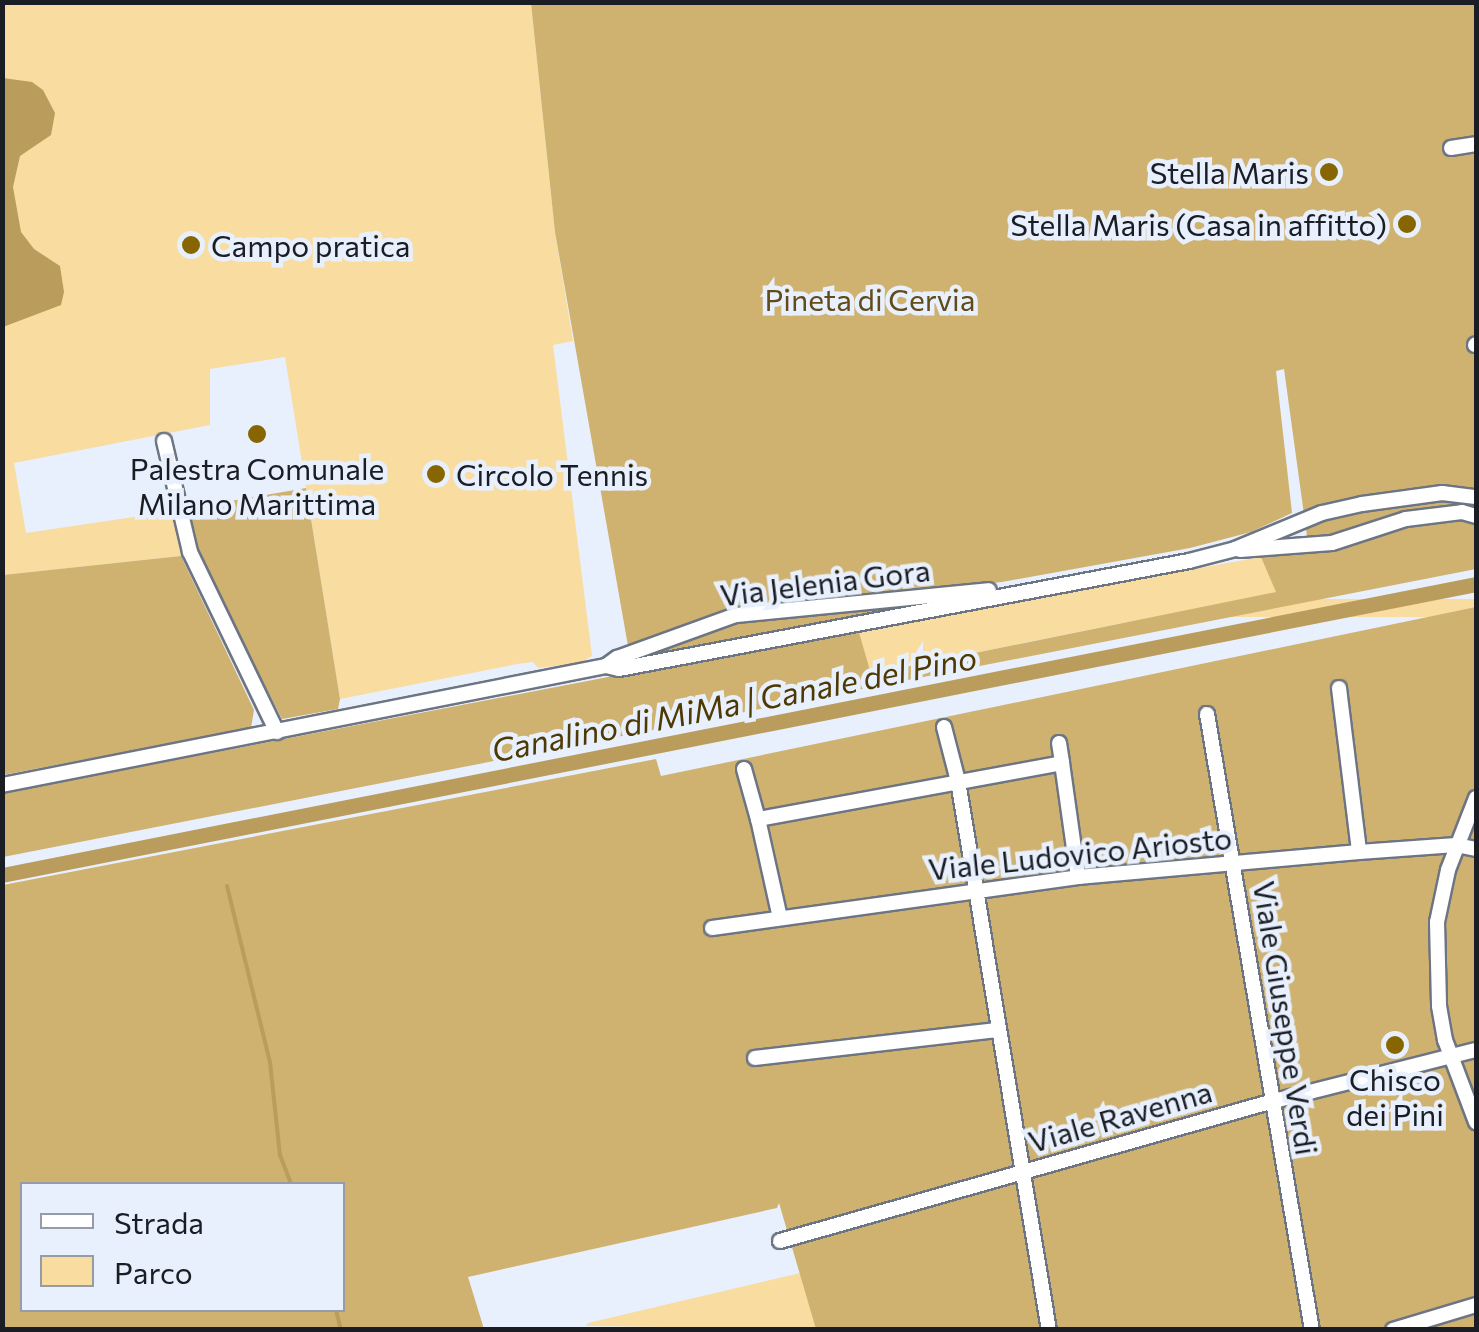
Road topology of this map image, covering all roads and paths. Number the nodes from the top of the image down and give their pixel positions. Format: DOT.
graph roads {
  1 [pos="1476,144"];
  2 [pos="1451,148"];
  3 [pos="164,441"];
  4 [pos="1476,497"];
  5 [pos="1476,516"];
  6 [pos="1235,549"];
  7 [pos="1059,585"];
  8 [pos="606,666"];
  9 [pos="1339,688"];
  10 [pos="1207,714"];
  11 [pos="944,727"];
  12 [pos="277,732"];
  13 [pos="1059,743"];
  14 [pos="1062,763"];
  15 [pos="744,770"];
  16 [pos="958,781"];
  17 [pos="2,785"];
  18 [pos="1476,798"];
  19 [pos="758,819"];
  20 [pos="1456,845"];
  21 [pos="1476,849"];
  22 [pos="1359,852"];
  23 [pos="1233,864"];
  24 [pos="1078,877"];
  25 [pos="976,889"];
  26 [pos="780,918"];
  27 [pos="712,928"];
  28 [pos="996,1030"];
  29 [pos="1476,1050"];
  30 [pos="1450,1057"];
  31 [pos="756,1058"];
  32 [pos="1270,1102"];
  33 [pos="1476,1122"];
  34 [pos="1025,1172"];
  35 [pos="780,1241"];
  36 [pos="1476,1305"];
  37 [pos="1048,1330"];
  38 [pos="1312,1330"];
  39 [pos="1393,1330"];
  1 -- 2 [label="street"];
  3 -- 12 [label="street"];
  4 -- 6 [label="street, Via Jelenia Gora"];
  5 -- 6 [label="street, Via Jelenia Gora"];
  6 -- 7 [label="street, Via Jelenia Gora"];
  7 -- 8 [label="street, Via Jelenia Gora"];
  7 -- 8 [label="street, Via Jelenia Gora"];
  8 -- 12 [label="street, Via Jelenia Gora"];
  9 -- 22 [label="street"];
  10 -- 23 [label="street, Viale Giuseppe Verdi"];
  11 -- 16 [label="street"];
  12 -- 17 [label="street, Via Jelenia Gora"];
  13 -- 14 [label="street"];
  14 -- 16 [label="street"];
  14 -- 24 [label="street"];
  15 -- 19 [label="street"];
  16 -- 19 [label="street"];
  16 -- 25 [label="street"];
  18 -- 20 [label="street"];
  19 -- 26 [label="street"];
  20 -- 21 [label="street, Viale Ludovico Ariosto"];
  20 -- 22 [label="street, Viale Ludovico Ariosto"];
  20 -- 30 [label="street"];
  22 -- 23 [label="street, Viale Ludovico Ariosto"];
  23 -- 24 [label="street, Viale Ludovico Ariosto"];
  23 -- 32 [label="street, Viale Giuseppe Verdi"];
  24 -- 25 [label="street, Viale Ludovico Ariosto"];
  25 -- 26 [label="street, Viale Ludovico Ariosto"];
  25 -- 28 [label="street"];
  26 -- 27 [label="street, Viale Ludovico Ariosto"];
  28 -- 31 [label="street"];
  28 -- 34 [label="street"];
  29 -- 30 [label="street, Viale Ravenna"];
  30 -- 32 [label="street, Viale Ravenna"];
  30 -- 33 [label="street"];
  32 -- 34 [label="street, Viale Ravenna"];
  32 -- 38 [label="street, Viale Giuseppe Verdi"];
  34 -- 35 [label="street, Viale Ravenna"];
  34 -- 37 [label="street"];
  36 -- 39 [label="street"];
}
